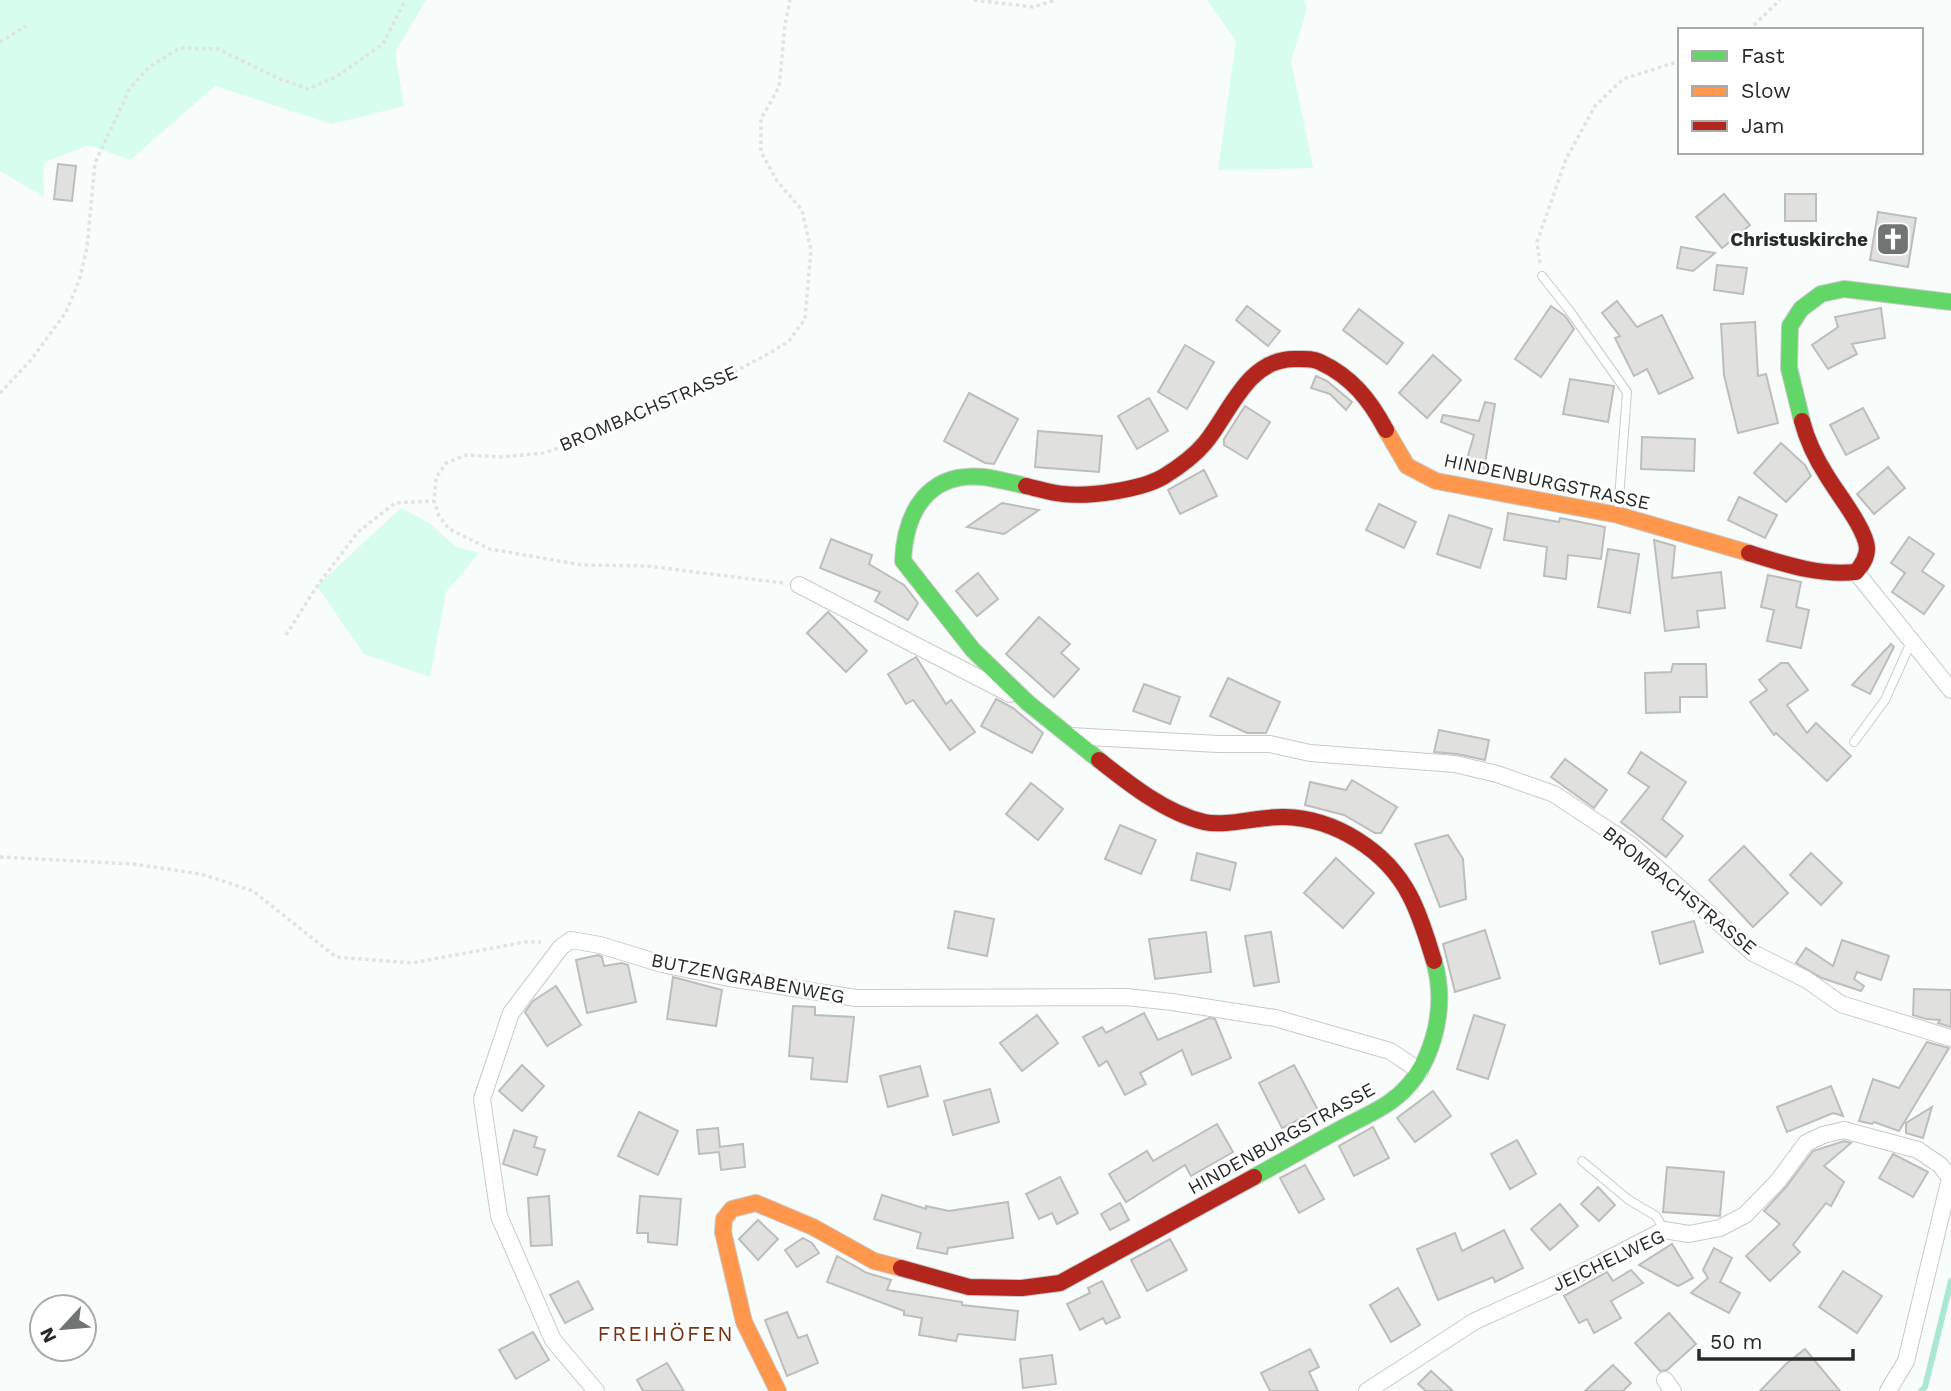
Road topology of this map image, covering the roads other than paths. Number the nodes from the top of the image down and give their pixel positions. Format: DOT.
graph roads {
  1 [pos="1542,276"];
  2 [pos="1951,302"];
  3 [pos="1618,515"];
  4 [pos="1856,572"];
  5 [pos="799,585"];
  6 [pos="1912,640"];
  7 [pos="1951,690"];
  8 [pos="1028,703"];
  9 [pos="1070,736"];
  10 [pos="1854,742"];
  11 [pos="1951,1038"];
  12 [pos="1420,1071"];
  13 [pos="1582,1161"];
  14 [pos="1950,1175"];
  15 [pos="1664,1230"];
  16 [pos="596,1391"];
  17 [pos="778,1391"];
  18 [pos="1367,1391"];
  19 [pos="1888,1391"];
  1 -- 3 [label="lane"];
  2 -- 4 [label="street"];
  3 -- 4 [label="street, HINDENBURGSTRASSE"];
  3 -- 8 [label="street, HINDENBURGSTRASSE"];
  4 -- 6 [label="street"];
  5 -- 8 [label="street"];
  6 -- 7 [label="street"];
  6 -- 10 [label="lane"];
  8 -- 9 [label="street, HINDENBURGSTRASSE"];
  9 -- 11 [label="street, BROMBACHSTRASSE"];
  9 -- 12 [label="street, HINDENBURGSTRASSE"];
  12 -- 16 [label="street, BUTZENGRABENWEG"];
  12 -- 17 [label="street, HINDENBURGSTRASSE"];
  13 -- 15 [label="lane"];
  14 -- 15 [label="street, JEICHELWEG"];
  14 -- 19 [label="street"];
  15 -- 18 [label="street, JEICHELWEG"];
}
